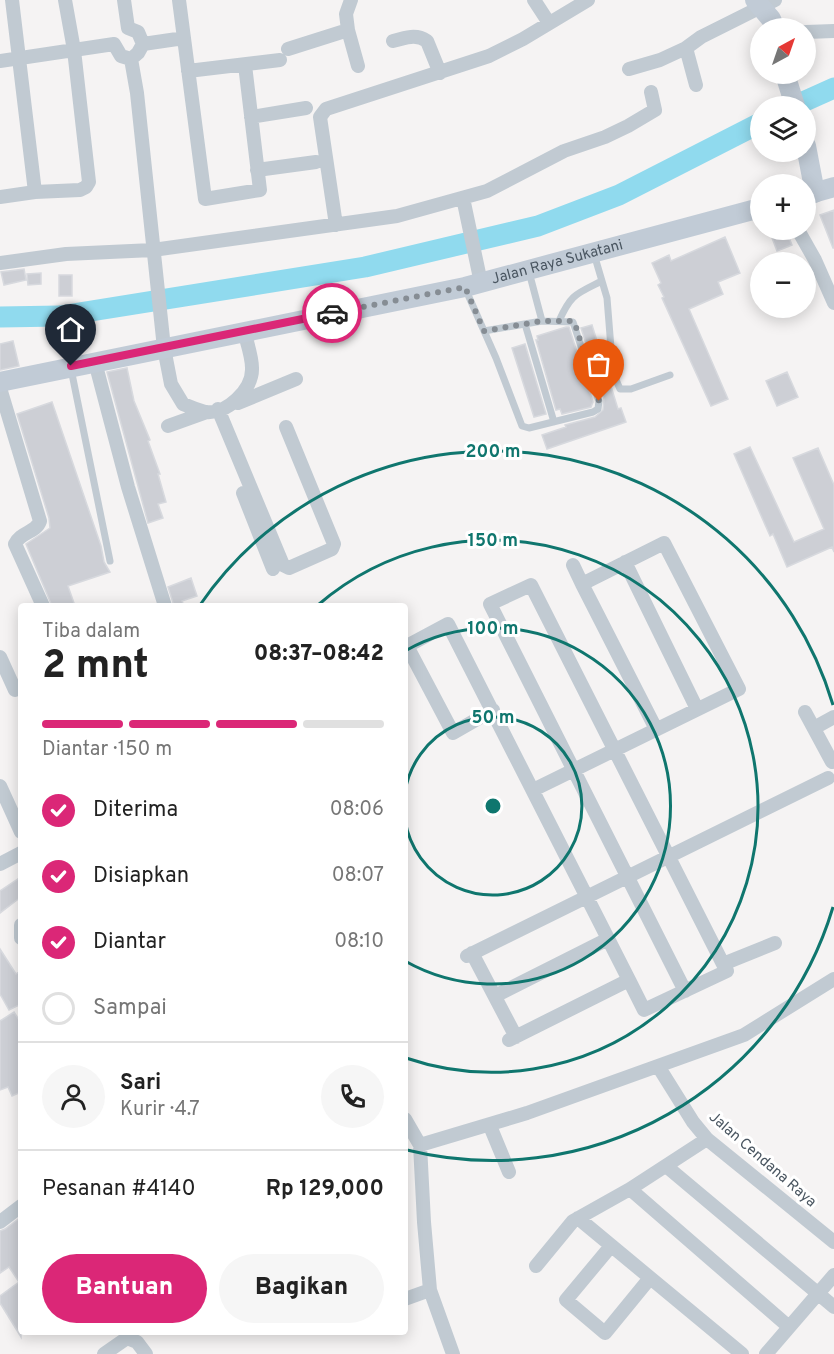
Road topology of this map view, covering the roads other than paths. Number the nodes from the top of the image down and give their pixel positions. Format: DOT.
graph roads {
  1 [pos="12,0"];
  2 [pos="65,0"];
  3 [pos="124,0"];
  4 [pos="179,0"];
  5 [pos="351,0"];
  6 [pos="534,0"];
  7 [pos="588,0"];
  8 [pos="764,2"];
  9 [pos="771,18"];
  10 [pos="549,23"];
  11 [pos="128,28"];
  12 [pos="348,30"];
  13 [pos="834,31"];
  14 [pos="816,32"];
  15 [pos="184,38"];
  16 [pos="393,41"];
  17 [pos="114,44"];
  18 [pos="143,44"];
  19 [pos="686,48"];
  20 [pos="74,50"];
  21 [pos="20,58"];
  22 [pos="131,59"];
  23 [pos="0,61"];
  24 [pos="245,65"];
  25 [pos="358,66"];
  26 [pos="629,69"];
  27 [pos="188,71"];
  28 [pos="440,73"];
  29 [pos="696,85"];
  30 [pos="651,92"];
  31 [pos="306,108"];
  32 [pos="251,117"];
  33 [pos="316,162"];
  34 [pos="257,170"];
  35 [pos="834,187"];
  36 [pos="34,192"];
  37 [pos="816,192"];
  38 [pos="0,196"];
  39 [pos="463,198"];
  40 [pos="750,211"];
  41 [pos="336,225"];
  42 [pos="804,240"];
  43 [pos="153,250"];
  44 [pos="594,254"];
  45 [pos="0,263"];
  46 [pos="529,272"];
  47 [pos="475,278"];
  48 [pos="602,281"];
  49 [pos="834,303"];
  50 [pos="542,321"];
  51 [pos="559,321"];
  52 [pos="525,324"];
  53 [pos="244,331"];
  54 [pos="484,331"];
  55 [pos="164,348"];
  56 [pos="95,363"];
  57 [pos="71,366"];
  58 [pos="670,375"];
  59 [pos="296,379"];
  60 [pos="0,382"];
  61 [pos="0,388"];
  62 [pos="217,410"];
  63 [pos="554,422"];
  64 [pos="168,426"];
  65 [pos="286,427"];
  66 [pos="110,561"];
  67 [pos="625,562"];
  68 [pos="573,565"];
  69 [pos="273,569"];
  70 [pos="582,584"];
  71 [pos="41,603"];
  72 [pos="164,603"];
  73 [pos="408,645"];
  74 [pos="408,648"];
  75 [pos="0,657"];
  76 [pos="15,690"];
  77 [pos="697,709"];
  78 [pos="493,710"];
  79 [pos="805,712"];
  80 [pos="834,717"];
  81 [pos="814,728"];
  82 [pos="657,729"];
  83 [pos="614,750"];
  84 [pos="833,761"];
  85 [pos="574,771"];
  86 [pos="831,781"];
  87 [pos="0,786"];
  88 [pos="533,790"];
  89 [pos="18,825"];
  90 [pos="18,855"];
  91 [pos="668,857"];
  92 [pos="0,864"];
  93 [pos="627,877"];
  94 [pos="586,897"];
  95 [pos="608,939"];
  96 [pos="775,943"];
  97 [pos="723,964"];
  98 [pos="834,979"];
  99 [pos="629,980"];
  100 [pos="685,991"];
  101 [pos="495,996"];
  102 [pos="658,1066"];
  103 [pos="408,1124"];
  104 [pos="490,1126"];
  105 [pos="707,1139"];
  106 [pos="420,1145"];
  107 [pos="666,1166"];
  108 [pos="509,1172"];
  109 [pos="630,1189"];
  110 [pos="18,1208"];
  111 [pos="578,1218"];
  112 [pos="0,1222"];
  113 [pos="834,1242"];
  114 [pos="611,1246"];
  115 [pos="536,1266"];
  116 [pos="834,1275"];
  117 [pos="650,1278"];
  118 [pos="430,1290"];
  119 [pos="818,1294"];
  120 [pos="408,1298"];
  121 [pos="834,1307"];
  122 [pos="789,1327"];
  123 [pos="104,1354"];
  124 [pos="146,1354"];
  125 [pos="453,1354"];
  126 [pos="742,1354"];
  127 [pos="766,1354"];
  1 -- 21 [label="street"];
  2 -- 20 [label="street"];
  3 -- 11 [label="street"];
  4 -- 15 [label="street"];
  5 -- 12 [label="street"];
  6 -- 10 [label="street"];
  7 -- 10 [label="street"];
  8 -- 9 [label="main road"];
  8 -- 19 [label="street"];
  10 -- 28 [label="street"];
  11 -- 17 [label="street"];
  11 -- 18 [label="street"];
  12 -- 24 [label="street"];
  12 -- 25 [label="street"];
  13 -- 14 [label="street"];
  15 -- 18 [label="street"];
  15 -- 27 [label="street"];
  16 -- 28 [label="street"];
  17 -- 20 [label="street"];
  17 -- 22 [label="street"];
  18 -- 22 [label="street"];
  19 -- 26 [label="street"];
  19 -- 29 [label="street"];
  20 -- 21 [label="street"];
  20 -- 36 [label="street"];
  21 -- 23 [label="street"];
  21 -- 36 [label="street"];
  22 -- 43 [label="street"];
  24 -- 27 [label="street"];
  24 -- 32 [label="street"];
  27 -- 34 [label="street"];
  28 -- 41 [label="street"];
  30 -- 39 [label="street"];
  31 -- 32 [label="street"];
  32 -- 34 [label="street"];
  33 -- 34 [label="street"];
  35 -- 37 [label="main road"];
  36 -- 38 [label="street"];
  39 -- 41 [label="street"];
  39 -- 47 [label="street"];
  40 -- 44 [label="main road, Jalan Raya Sukatani"];
  41 -- 43 [label="street"];
  42 -- 49 [label="street"];
  43 -- 45 [label="street"];
  43 -- 55 [label="street"];
  44 -- 46 [label="main road, Jalan Raya Sukatani"];
  44 -- 48 [label="lane"];
  46 -- 47 [label="main road, Jalan Raya Sukatani"];
  46 -- 50 [label="lane"];
  47 -- 53 [label="main road, Jalan Raya Sukatani"];
  47 -- 54 [label="lane"];
  48 -- 51 [label="lane"];
  48 -- 58 [label="lane"];
  50 -- 51 [label="lane"];
  50 -- 52 [label="lane"];
  51 -- 63 [label="lane"];
  52 -- 54 [label="lane"];
  52 -- 63 [label="lane"];
  53 -- 55 [label="main road, Jalan Raya Sukatani"];
  53 -- 62 [label="street"];
  54 -- 63 [label="lane"];
  55 -- 56 [label="main road, Jalan Raya Sukatani"];
  55 -- 62 [label="street"];
  56 -- 57 [label="main road, Jalan Raya Sukatani"];
  56 -- 72 [label="street"];
  57 -- 60 [label="main road, Jalan Raya Sukatani"];
  57 -- 66 [label="lane"];
  59 -- 62 [label="street"];
  61 -- 71 [label="street"];
  62 -- 64 [label="street"];
  62 -- 65 [label="street"];
  62 -- 69 [label="street"];
  67 -- 70 [label="street"];
  67 -- 77 [label="street"];
  67 -- 77 [label="street"];
  68 -- 70 [label="street"];
  70 -- 82 [label="street"];
  73 -- 78 [label="street"];
  74 -- 78 [label="street"];
  75 -- 76 [label="street"];
  77 -- 82 [label="street"];
  78 -- 88 [label="street"];
  79 -- 81 [label="street"];
  80 -- 81 [label="street"];
  81 -- 84 [label="street"];
  82 -- 83 [label="street"];
  83 -- 85 [label="street"];
  83 -- 85 [label="street"];
  83 -- 91 [label="street"];
  84 -- 86 [label="street"];
  85 -- 88 [label="street"];
  85 -- 93 [label="street"];
  86 -- 91 [label="street"];
  87 -- 89 [label="street"];
  88 -- 94 [label="street"];
  90 -- 92 [label="street"];
  91 -- 93 [label="street"];
  91 -- 97 [label="street"];
  93 -- 94 [label="street"];
  93 -- 100 [label="street"];
  94 -- 95 [label="street"];
  94 -- 101 [label="street"];
  95 -- 99 [label="street"];
  95 -- 101 [label="street"];
  96 -- 97 [label="street"];
  97 -- 100 [label="street"];
  98 -- 102 [label="street"];
  99 -- 100 [label="street"];
  99 -- 101 [label="street"];
  102 -- 104 [label="street"];
  102 -- 105 [label="street, Jalan Cendana Raya"];
  103 -- 106 [label="street"];
  104 -- 106 [label="street"];
  104 -- 108 [label="street"];
  105 -- 107 [label="street"];
  105 -- 113 [label="street, Jalan Cendana Raya"];
  106 -- 118 [label="street"];
  107 -- 109 [label="street"];
  107 -- 119 [label="street"];
  109 -- 111 [label="street"];
  109 -- 122 [label="street"];
  110 -- 112 [label="street"];
  111 -- 114 [label="street"];
  111 -- 115 [label="street"];
  114 -- 117 [label="street"];
  114 -- 117 [label="street"];
  116 -- 119 [label="street"];
  117 -- 126 [label="street"];
  118 -- 120 [label="street"];
  118 -- 125 [label="street"];
  119 -- 121 [label="street"];
  119 -- 122 [label="street"];
  122 -- 127 [label="street"];
  123 -- 124 [label="street"];
}
